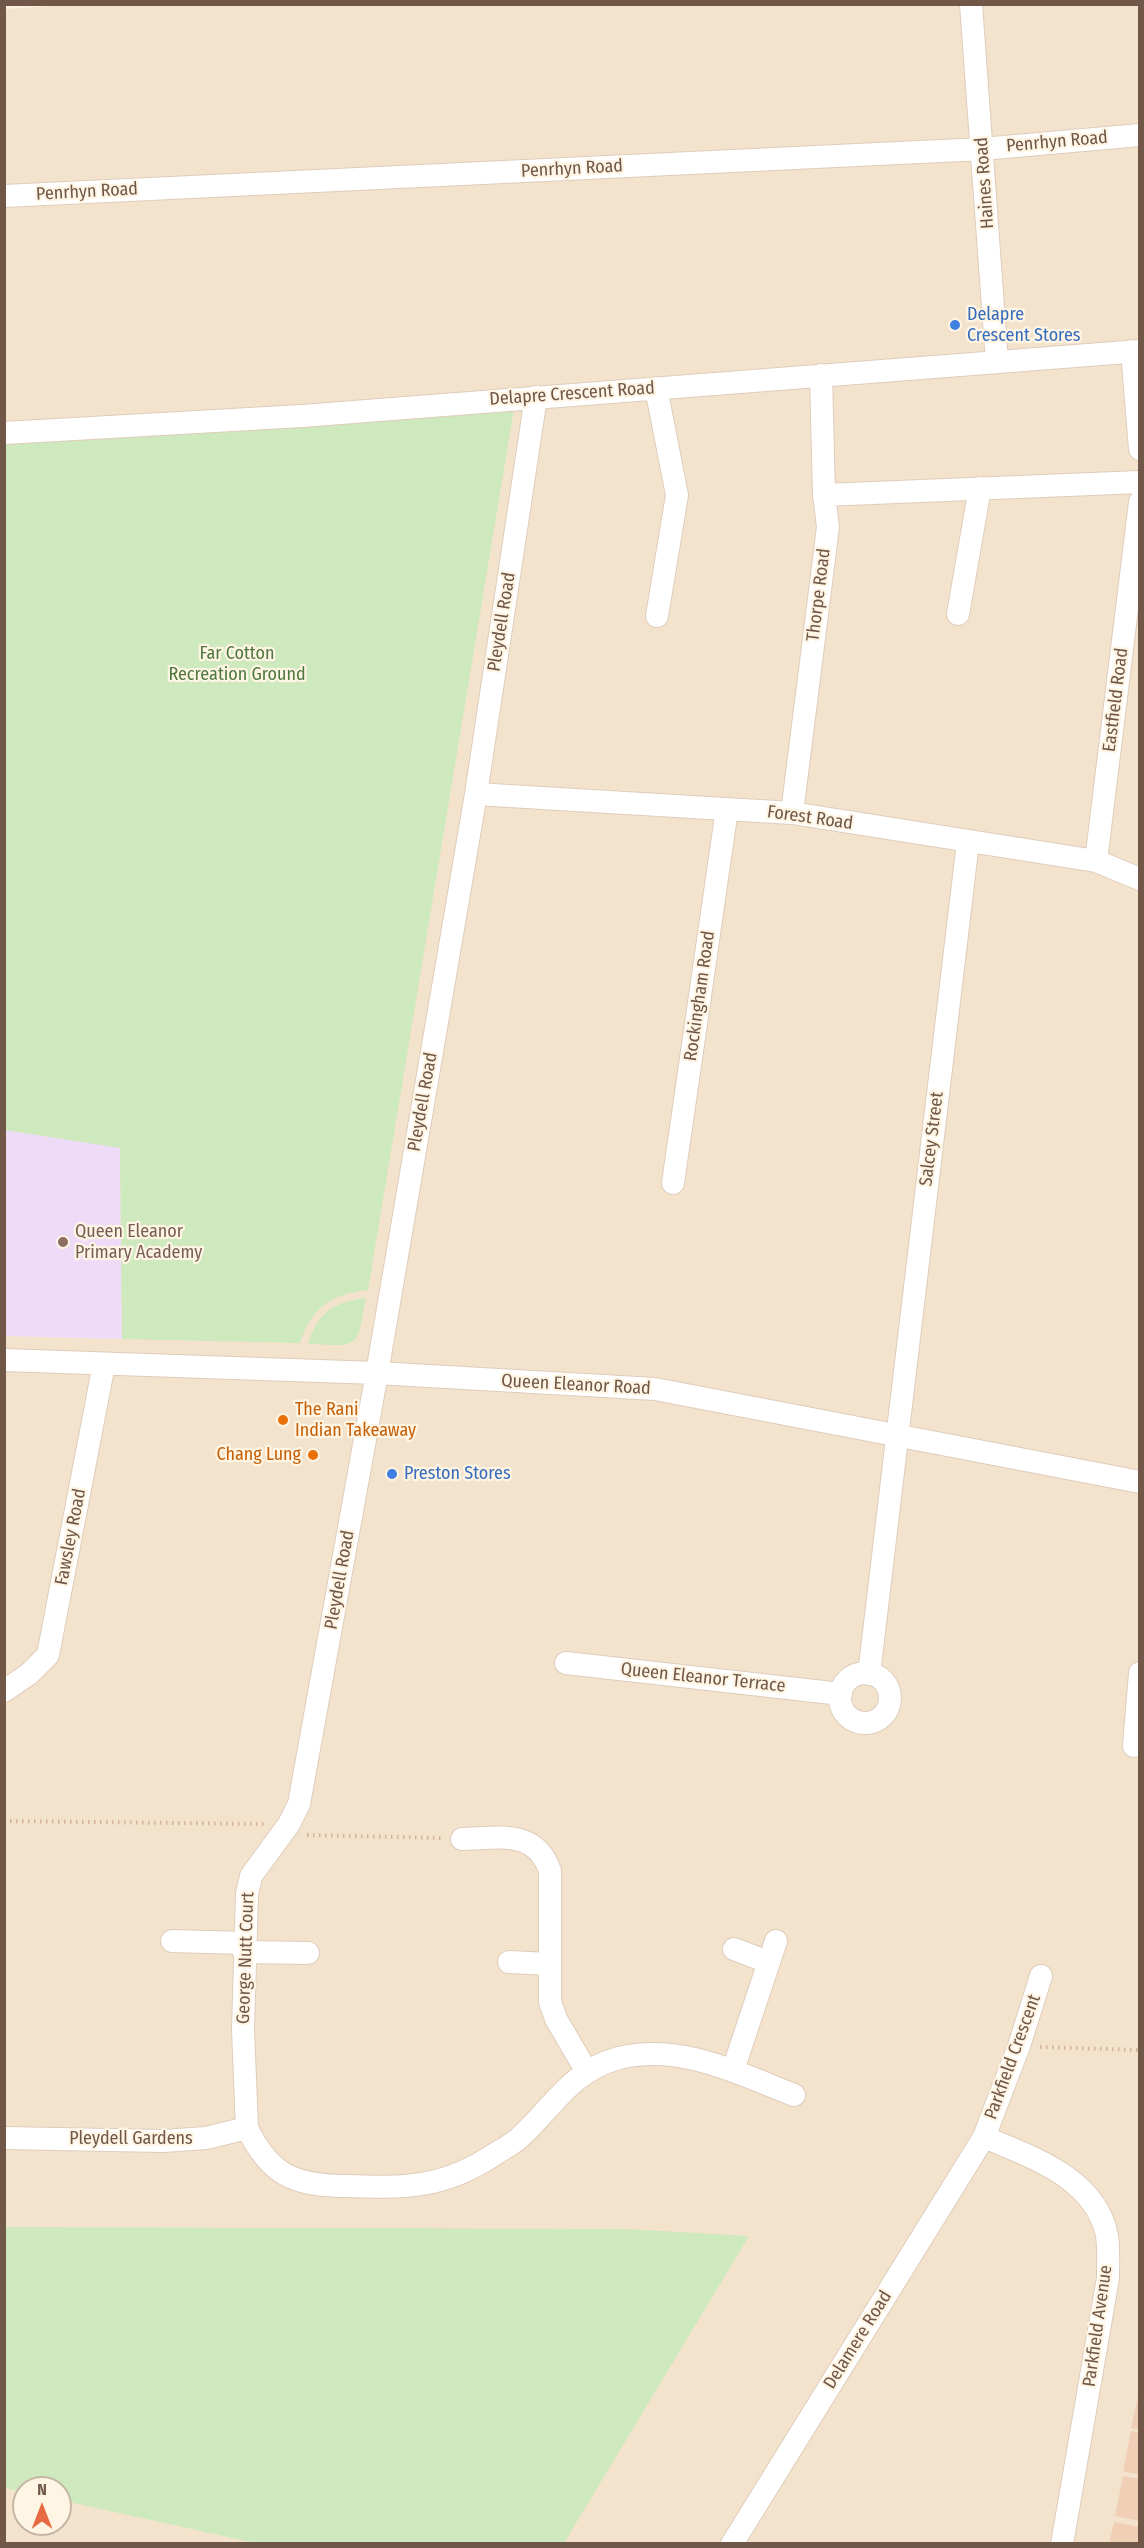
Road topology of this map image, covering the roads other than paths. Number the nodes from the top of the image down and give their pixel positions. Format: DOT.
graph roads {
  1 [pos="971,4"];
  2 [pos="1140,135"];
  3 [pos="982,149"];
  4 [pos="4,196"];
  5 [pos="1136,351"];
  6 [pos="997,362"];
  7 [pos="821,375"];
  8 [pos="656,388"];
  9 [pos="536,397"];
  10 [pos="4,433"];
  11 [pos="1140,449"];
  12 [pos="1140,482"];
  13 [pos="981,488"];
  14 [pos="824,495"];
  15 [pos="1140,502"];
  16 [pos="958,614"];
  17 [pos="657,616"];
  18 [pos="476,794"];
  19 [pos="727,809"];
  20 [pos="792,813"];
  21 [pos="968,842"];
  22 [pos="1096,861"];
  23 [pos="1140,879"];
  24 [pos="673,1183"];
  25 [pos="4,1360"];
  26 [pos="104,1364"];
  27 [pos="377,1373"];
  28 [pos="896,1435"];
  29 [pos="1140,1482"];
  30 [pos="566,1664"];
  31 [pos="1140,1673"];
  32 [pos="869,1674"];
  33 [pos="4,1691"];
  34 [pos="841,1694"];
  35 [pos="1134,1746"];
  36 [pos="299,1804"];
  37 [pos="462,1839"];
  38 [pos="172,1941"];
  39 [pos="776,1941"];
  40 [pos="245,1947"];
  41 [pos="734,1950"];
  42 [pos="308,1953"];
  43 [pos="509,1962"];
  44 [pos="768,1962"];
  45 [pos="549,1964"];
  46 [pos="1041,1976"];
  47 [pos="733,2070"];
  48 [pos="587,2072"];
  49 [pos="794,2094"];
  50 [pos="247,2128"];
  51 [pos="984,2137"];
  52 [pos="4,2138"];
  53 [pos="732,2544"];
  54 [pos="1062,2544"];
  1 -- 3 [label="street, Haines Road"];
  2 -- 3 [label="street, Penrhyn Road"];
  3 -- 4 [label="street, Penrhyn Road"];
  3 -- 6 [label="street, Haines Road"];
  5 -- 6 [label="street, Delapre Crescent Road"];
  5 -- 11 [label="street"];
  6 -- 7 [label="street, Delapre Crescent Road"];
  7 -- 8 [label="street, Delapre Crescent Road"];
  7 -- 14 [label="street, Thorpe Road"];
  8 -- 9 [label="street, Delapre Crescent Road"];
  8 -- 17 [label="street"];
  9 -- 10 [label="street, Delapre Crescent Road"];
  9 -- 18 [label="street, Pleydell Road"];
  12 -- 13 [label="street"];
  13 -- 14 [label="street"];
  13 -- 16 [label="street"];
  14 -- 20 [label="street, Thorpe Road"];
  15 -- 22 [label="street, Eastfield Road"];
  18 -- 19 [label="street, Forest Road"];
  18 -- 27 [label="street, Pleydell Road"];
  19 -- 20 [label="street, Forest Road"];
  19 -- 24 [label="street, Rockingham Road"];
  20 -- 21 [label="street, Forest Road"];
  21 -- 22 [label="street, Forest Road"];
  21 -- 28 [label="street, Salcey Street"];
  22 -- 23 [label="street, Forest Road"];
  25 -- 26 [label="street, Queen Eleanor Road"];
  26 -- 27 [label="street, Queen Eleanor Road"];
  26 -- 33 [label="street, Fawsley Road"];
  27 -- 28 [label="street, Queen Eleanor Road"];
  27 -- 36 [label="street, Pleydell Road"];
  28 -- 29 [label="street, Queen Eleanor Road"];
  28 -- 32 [label="street"];
  30 -- 34 [label="street, Queen Eleanor Terrace"];
  31 -- 35 [label="street"];
  32 -- 34 [label="street"];
  32 -- 34 [label="street"];
  36 -- 40 [label="street, George Nutt Court"];
  37 -- 45 [label="street"];
  38 -- 40 [label="street"];
  39 -- 44 [label="street"];
  40 -- 42 [label="street"];
  40 -- 50 [label="street, George Nutt Court"];
  41 -- 44 [label="street"];
  43 -- 45 [label="street"];
  44 -- 47 [label="street"];
  45 -- 48 [label="street"];
  46 -- 51 [label="street, Parkfield Crescent"];
  47 -- 48 [label="street"];
  47 -- 49 [label="street"];
  48 -- 50 [label="street"];
  50 -- 52 [label="street, Pleydell Gardens"];
  51 -- 53 [label="street, Delamere Road"];
  51 -- 54 [label="street, Parkfield Avenue"];
}
